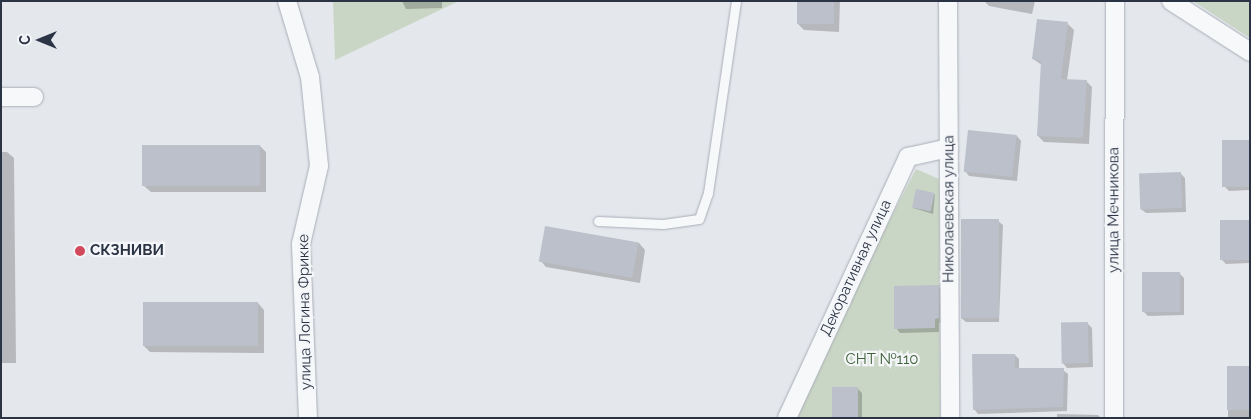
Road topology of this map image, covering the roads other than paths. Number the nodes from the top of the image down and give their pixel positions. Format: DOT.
graph roads {
  1 [pos="287,1"];
  2 [pos="736,1"];
  3 [pos="948,1"];
  4 [pos="1114,1"];
  5 [pos="1170,1"];
  6 [pos="1250,52"];
  7 [pos="1,97"];
  8 [pos="34,97"];
  9 [pos="949,148"];
  10 [pos="598,220"];
  11 [pos="308,418"];
  12 [pos="787,418"];
  13 [pos="950,418"];
  14 [pos="1114,418"];
  1 -- 11 [label="street, улица Логина Фрикке"];
  2 -- 10 [label="lane"];
  3 -- 9 [label="street, Николаевская улица"];
  4 -- 14 [label="street, улица Мечникова"];
  5 -- 6 [label="street"];
  7 -- 8 [label="street"];
  9 -- 12 [label="street, Декоративная улица"];
  9 -- 13 [label="street, Николаевская улица"];
}
